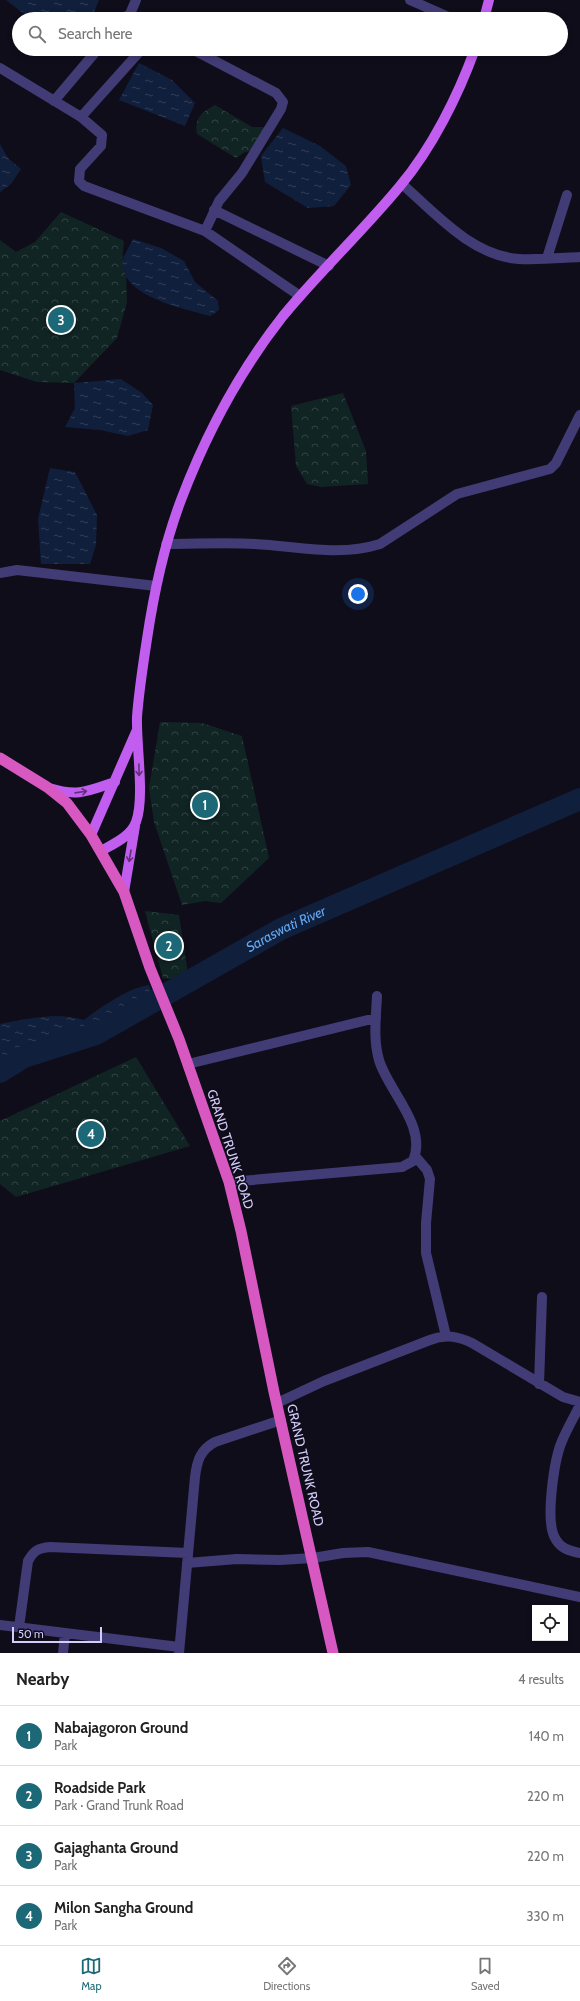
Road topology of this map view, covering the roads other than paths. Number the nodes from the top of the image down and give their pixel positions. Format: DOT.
graph roads {
  1 [pos="136,0"];
  2 [pos="410,0"];
  3 [pos="489,0"];
  4 [pos="129,12"];
  5 [pos="437,12"];
  6 [pos="486,12"];
  7 [pos="92,56"];
  8 [pos="136,56"];
  9 [pos="205,56"];
  10 [pos="472,56"];
  11 [pos="0,68"];
  12 [pos="54,101"];
  13 [pos="81,117"];
  14 [pos="402,184"];
  15 [pos="567,195"];
  16 [pos="214,210"];
  17 [pos="205,231"];
  18 [pos="580,257"];
  19 [pos="548,258"];
  20 [pos="329,266"];
  21 [pos="300,296"];
  22 [pos="580,416"];
  23 [pos="166,544"];
  24 [pos="0,573"];
  25 [pos="156,586"];
  26 [pos="136,731"];
  27 [pos="0,758"];
  28 [pos="115,782"];
  29 [pos="47,787"];
  30 [pos="136,821"];
  31 [pos="91,835"];
  32 [pos="101,851"];
  33 [pos="124,892"];
  34 [pos="377,996"];
  35 [pos="376,1018"];
  36 [pos="188,1064"];
  37 [pos="415,1156"];
  38 [pos="229,1182"];
  39 [pos="542,1297"];
  40 [pos="446,1336"];
  41 [pos="539,1384"];
  42 [pos="580,1402"];
  43 [pos="276,1403"];
  44 [pos="580,1405"];
  45 [pos="281,1420"];
  46 [pos="188,1553"];
  47 [pos="580,1553"];
  48 [pos="313,1558"];
  49 [pos="187,1563"];
  50 [pos="580,1597"];
  51 [pos="0,1625"];
  52 [pos="19,1626"];
  53 [pos="65,1633"];
  54 [pos="179,1650"];
  55 [pos="63,1653"];
  56 [pos="333,1653"];
  1 -- 4 [label="street"];
  2 -- 5 [label="street"];
  3 -- 6 [label="main road"];
  7 -- 12 [label="street"];
  8 -- 13 [label="street"];
  9 -- 16 [label="street"];
  10 -- 14 [label="main road"];
  11 -- 12 [label="street"];
  12 -- 13 [label="street"];
  13 -- 17 [label="street"];
  14 -- 19 [label="street"];
  14 -- 20 [label="main road"];
  15 -- 19 [label="street"];
  16 -- 17 [label="street"];
  16 -- 20 [label="street"];
  17 -- 21 [label="street"];
  18 -- 19 [label="street"];
  20 -- 21 [label="main road"];
  21 -- 23 [label="main road"];
  22 -- 23 [label="street"];
  23 -- 25 [label="main road"];
  24 -- 25 [label="street"];
  25 -- 26 [label="main road"];
  26 -- 28 [label="main road"];
  26 -- 30 [label="main road, one-way"];
  27 -- 29 [label="highway, GRAND TRUNK ROAD"];
  29 -- 28 [label="main road, one-way"];
  28 -- 31 [label="main road"];
  29 -- 31 [label="highway, GRAND TRUNK ROAD"];
  30 -- 32 [label="main road"];
  30 -- 33 [label="main road, one-way"];
  31 -- 32 [label="highway, GRAND TRUNK ROAD"];
  32 -- 33 [label="highway, GRAND TRUNK ROAD"];
  33 -- 36 [label="highway, GRAND TRUNK ROAD"];
  34 -- 35 [label="street"];
  35 -- 36 [label="street"];
  35 -- 37 [label="street"];
  36 -- 38 [label="highway, GRAND TRUNK ROAD"];
  37 -- 38 [label="street"];
  37 -- 40 [label="street"];
  38 -- 43 [label="highway, GRAND TRUNK ROAD"];
  39 -- 41 [label="street"];
  40 -- 41 [label="street"];
  40 -- 43 [label="street"];
  41 -- 42 [label="street"];
  43 -- 45 [label="highway, GRAND TRUNK ROAD"];
  44 -- 47 [label="street"];
  45 -- 46 [label="street"];
  45 -- 48 [label="highway, GRAND TRUNK ROAD"];
  46 -- 49 [label="street"];
  46 -- 52 [label="street"];
  48 -- 49 [label="street"];
  48 -- 50 [label="street"];
  48 -- 56 [label="highway, GRAND TRUNK ROAD"];
  49 -- 54 [label="street"];
  51 -- 52 [label="street"];
  52 -- 53 [label="street"];
  53 -- 54 [label="street"];
  53 -- 55 [label="street"];
}
